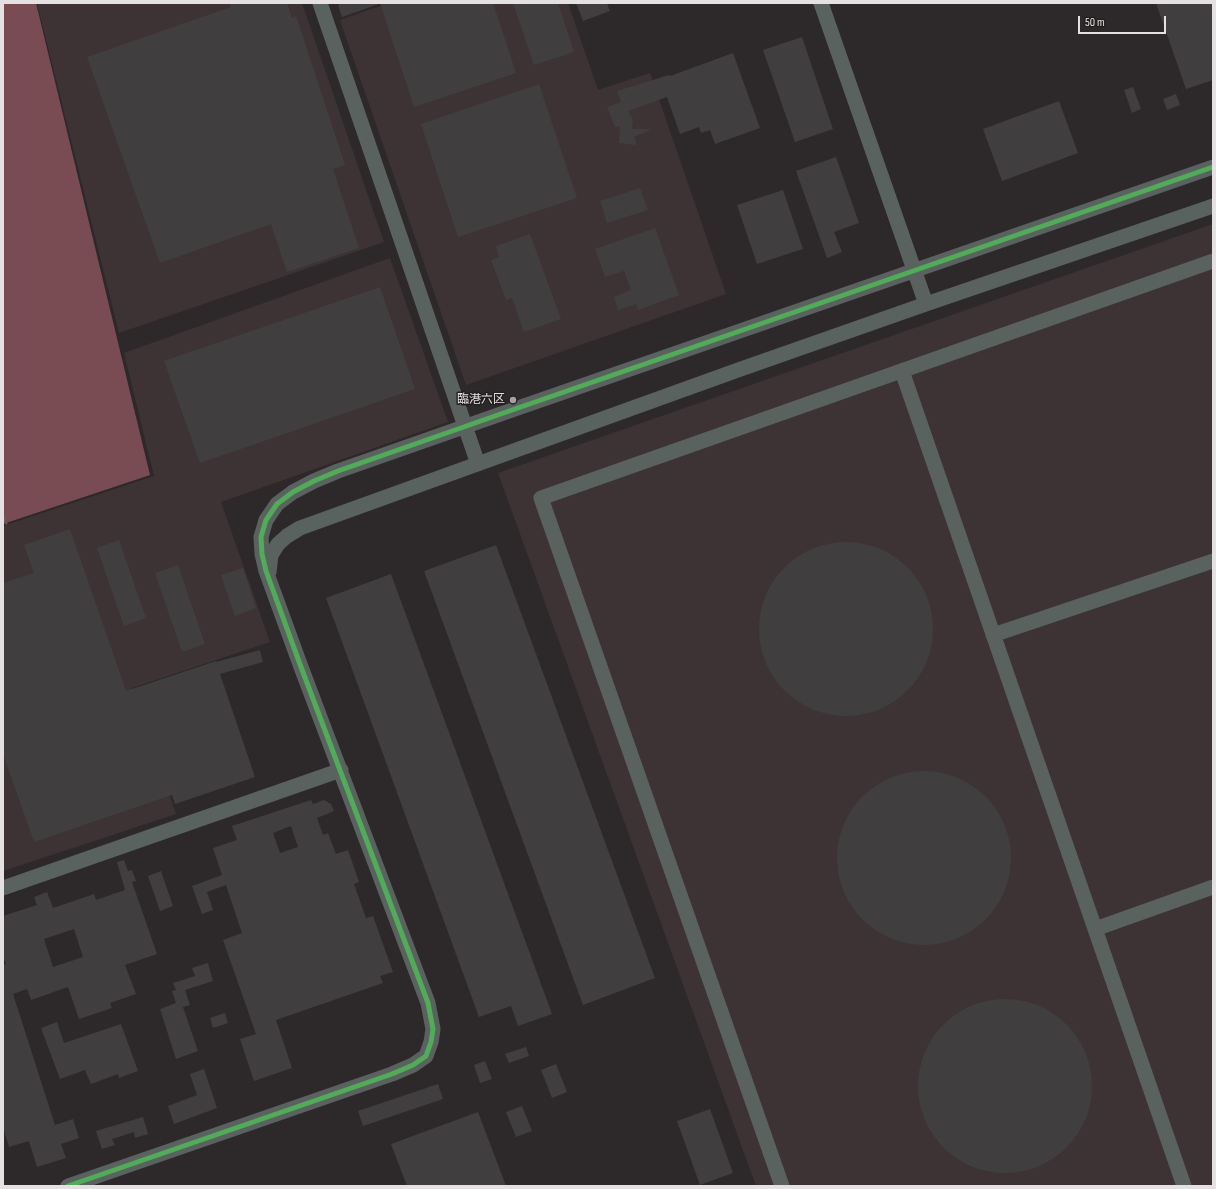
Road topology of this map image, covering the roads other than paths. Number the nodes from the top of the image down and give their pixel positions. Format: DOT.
graph roads {
  1 [pos="320,3"];
  2 [pos="821,3"];
  3 [pos="1213,167"];
  4 [pos="1213,206"];
  5 [pos="1213,261"];
  6 [pos="915,271"];
  7 [pos="926,304"];
  8 [pos="902,371"];
  9 [pos="466,427"];
  10 [pos="478,464"];
  11 [pos="1213,561"];
  12 [pos="269,578"];
  13 [pos="994,635"];
  14 [pos="341,770"];
  15 [pos="3,888"];
  16 [pos="1213,888"];
  17 [pos="1095,929"];
  18 [pos="68,1186"];
  19 [pos="782,1186"];
  20 [pos="1184,1186"];
  1 -- 9 [label="street"];
  2 -- 6 [label="street"];
  3 -- 6 [label="street"];
  4 -- 7 [label="street"];
  5 -- 8 [label="street"];
  6 -- 7 [label="street"];
  6 -- 9 [label="street"];
  7 -- 10 [label="street"];
  8 -- 13 [label="street"];
  8 -- 19 [label="street"];
  9 -- 10 [label="street"];
  9 -- 12 [label="street"];
  10 -- 12 [label="street"];
  11 -- 13 [label="street"];
  12 -- 14 [label="street"];
  13 -- 17 [label="street"];
  14 -- 15 [label="street"];
  14 -- 18 [label="street"];
  16 -- 17 [label="street"];
  17 -- 20 [label="street"];
}
